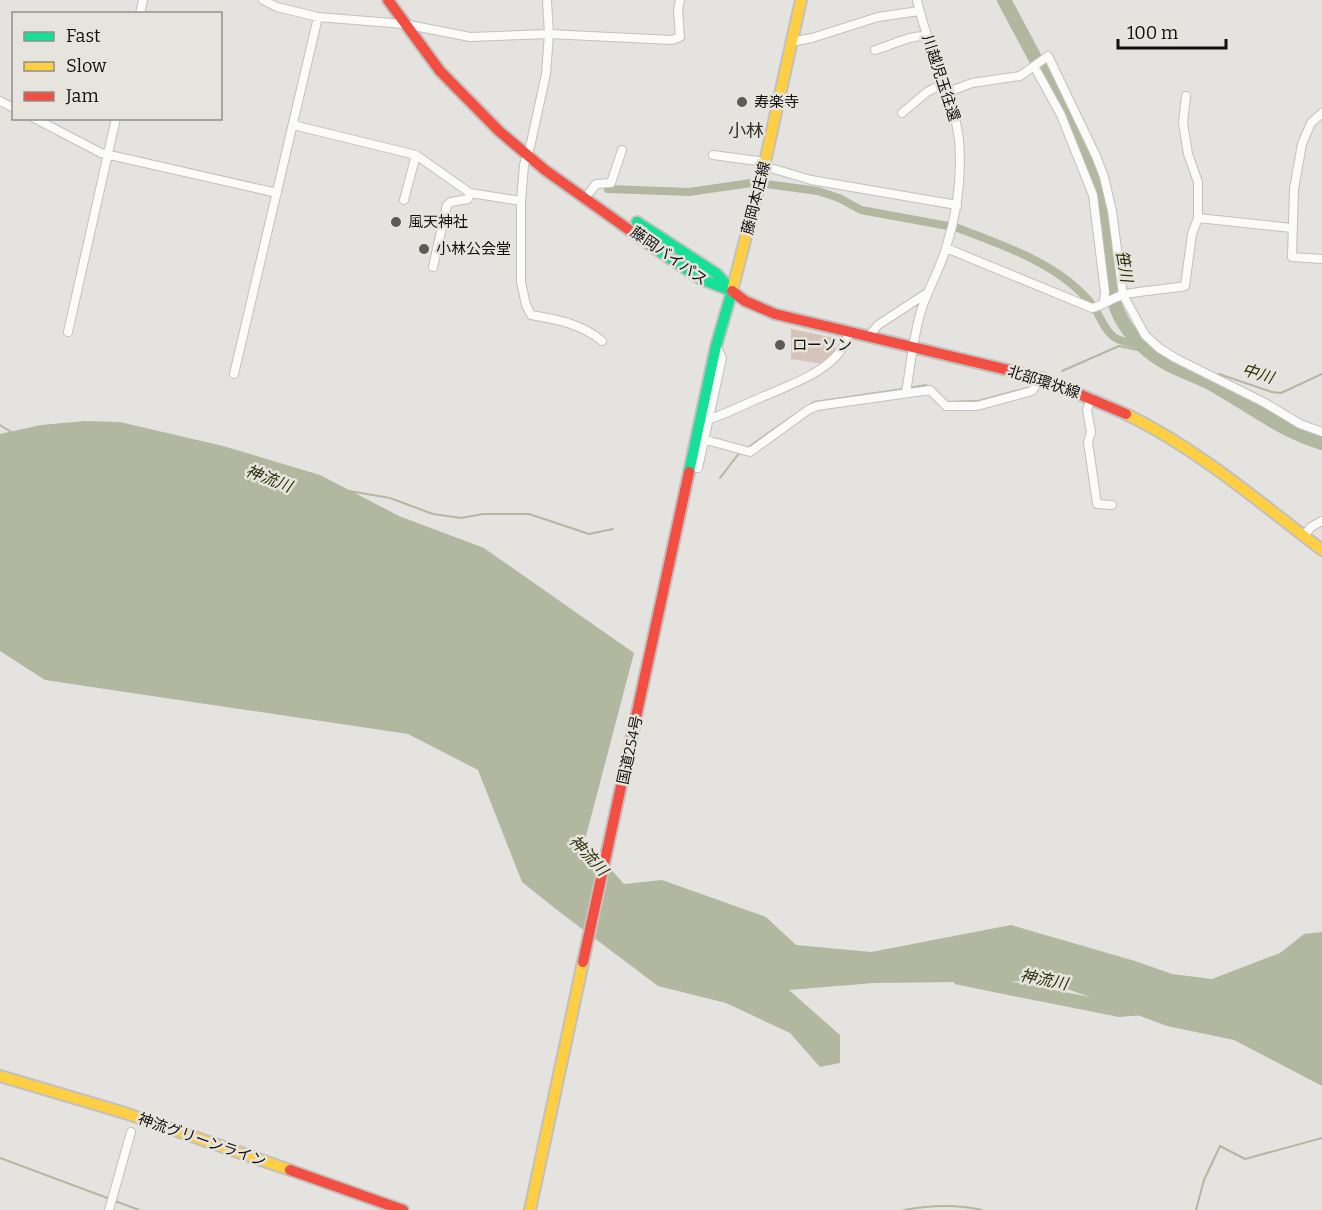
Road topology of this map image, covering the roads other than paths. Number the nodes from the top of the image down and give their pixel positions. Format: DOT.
graph roads {
  1 [pos="263,0"];
  2 [pos="388,0"];
  3 [pos="547,0"];
  4 [pos="680,0"];
  5 [pos="801,0"];
  6 [pos="917,0"];
  7 [pos="283,4"];
  8 [pos="919,11"];
  9 [pos="318,17"];
  10 [pos="404,24"];
  11 [pos="549,34"];
  12 [pos="927,36"];
  13 [pos="791,42"];
  14 [pos="875,50"];
  15 [pos="1034,66"];
  16 [pos="944,83"];
  17 [pos="948,92"];
  18 [pos="1186,96"];
  19 [pos="902,113"];
  20 [pos="1322,113"];
  21 [pos="38,120"];
  22 [pos="116,120"];
  23 [pos="293,125"];
  24 [pos="622,150"];
  25 [pos="108,155"];
  26 [pos="416,155"];
  27 [pos="526,155"];
  28 [pos="713,155"];
  29 [pos="765,164"];
  30 [pos="277,192"];
  31 [pos="590,192"];
  32 [pos="470,194"];
  33 [pos="404,200"];
  34 [pos="521,201"];
  35 [pos="957,205"];
  36 [pos="1198,218"];
  37 [pos="1292,228"];
  38 [pos="946,248"];
  39 [pos="1322,259"];
  40 [pos="433,267"];
  41 [pos="732,291"];
  42 [pos="928,292"];
  43 [pos="1123,295"];
  44 [pos="1106,302"];
  45 [pos="68,332"];
  46 [pos="849,332"];
  47 [pos="868,337"];
  48 [pos="602,341"];
  49 [pos="716,346"];
  50 [pos="912,347"];
  51 [pos="234,374"];
  52 [pos="1041,378"];
  53 [pos="906,392"];
  54 [pos="1091,398"];
  55 [pos="710,418"];
  56 [pos="1322,432"];
  57 [pos="705,440"];
  58 [pos="698,468"];
  59 [pos="1112,505"];
  60 [pos="1322,521"];
  61 [pos="1304,536"];
  62 [pos="1322,550"];
  63 [pos="0,1077"];
  64 [pos="130,1132"];
  65 [pos="109,1210"];
  66 [pos="403,1210"];
  67 [pos="530,1210"];
  1 -- 7 [label="street"];
  2 -- 10 [label="main road, 藤岡バイパス"];
  3 -- 11 [label="street"];
  4 -- 11 [label="street"];
  5 -- 13 [label="main road, 藤岡本庄線"];
  6 -- 8 [label="street, 川越児玉往還"];
  7 -- 9 [label="street"];
  8 -- 12 [label="street, 川越児玉往還"];
  8 -- 13 [label="street"];
  9 -- 10 [label="street"];
  9 -- 23 [label="street"];
  10 -- 11 [label="street"];
  10 -- 27 [label="main road, 藤岡バイパス"];
  11 -- 27 [label="street"];
  12 -- 14 [label="street"];
  12 -- 16 [label="street, 川越児玉往還"];
  13 -- 29 [label="main road, 藤岡本庄線"];
  15 -- 17 [label="street"];
  15 -- 43 [label="street"];
  15 -- 44 [label="street"];
  16 -- 17 [label="street, 川越児玉往還"];
  16 -- 19 [label="street"];
  17 -- 35 [label="street, 川越児玉往還"];
  18 -- 36 [label="street"];
  20 -- 37 [label="street"];
  21 -- 25 [label="street"];
  22 -- 25 [label="street"];
  23 -- 26 [label="street"];
  23 -- 30 [label="street"];
  24 -- 31 [label="street"];
  25 -- 30 [label="street"];
  25 -- 45 [label="street"];
  26 -- 32 [label="street"];
  26 -- 33 [label="street"];
  27 -- 31 [label="main road, 藤岡バイパス"];
  27 -- 34 [label="street"];
  27 -- 41 [label="main road, 藤岡バイパス"];
  28 -- 29 [label="street"];
  29 -- 35 [label="street"];
  29 -- 41 [label="main road, 藤岡本庄線"];
  30 -- 51 [label="street"];
  31 -- 41 [label="main road, 藤岡バイパス"];
  32 -- 34 [label="street"];
  32 -- 40 [label="street"];
  34 -- 48 [label="street"];
  35 -- 38 [label="street, 川越児玉往還"];
  36 -- 37 [label="street"];
  36 -- 43 [label="street"];
  37 -- 39 [label="street"];
  38 -- 42 [label="street, 川越児玉往還"];
  38 -- 44 [label="street"];
  41 -- 46 [label="main road, 北部環状線"];
  41 -- 49 [label="main road, 国道254号"];
  42 -- 47 [label="street"];
  42 -- 50 [label="street, 川越児玉往還"];
  43 -- 44 [label="street"];
  43 -- 56 [label="street"];
  46 -- 47 [label="main road, 北部環状線"];
  46 -- 55 [label="street"];
  47 -- 50 [label="main road, 北部環状線"];
  49 -- 55 [label="street"];
  49 -- 67 [label="main road, 国道254号"];
  50 -- 52 [label="main road, 北部環状線"];
  50 -- 53 [label="street, 川越児玉往還"];
  52 -- 53 [label="street"];
  52 -- 54 [label="main road, 北部環状線"];
  53 -- 57 [label="street"];
  54 -- 59 [label="street"];
  54 -- 61 [label="main road, 北部環状線"];
  55 -- 57 [label="street"];
  57 -- 58 [label="street"];
  60 -- 61 [label="street"];
  61 -- 62 [label="main road, 北部環状線"];
  63 -- 66 [label="main road, 神流グリーンライン"];
  64 -- 65 [label="street"];
}
